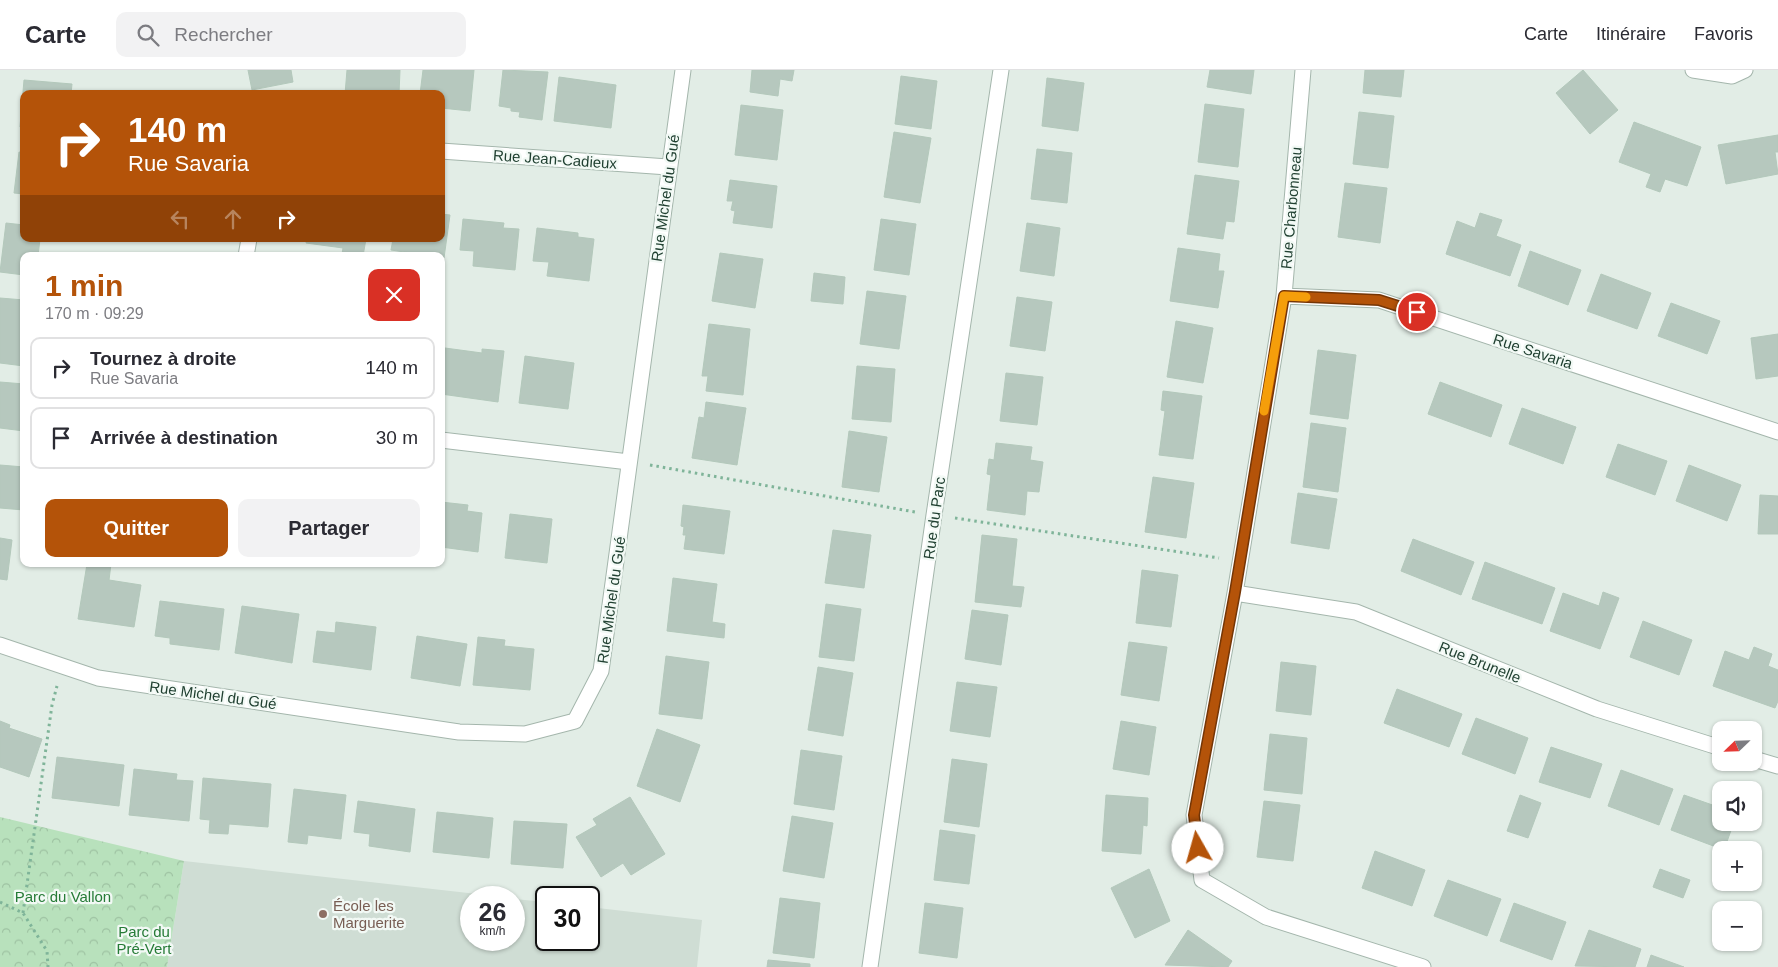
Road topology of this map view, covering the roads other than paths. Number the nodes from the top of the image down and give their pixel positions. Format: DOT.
graph roads {
  1 [pos="683,70"];
  2 [pos="1001,70"];
  3 [pos="1303,70"];
  4 [pos="1693,70"];
  5 [pos="1745,70"];
  6 [pos="445,151"];
  7 [pos="668,167"];
  8 [pos="1284,296"];
  9 [pos="1778,432"];
  10 [pos="445,440"];
  11 [pos="629,462"];
  12 [pos="1235,592"];
  13 [pos="0,645"];
  14 [pos="1712,745"];
  15 [pos="1762,761"];
  16 [pos="1778,766"];
  17 [pos="870,967"];
  18 [pos="1423,967"];
  1 -- 7 [label="street, Rue Michel du Gué"];
  2 -- 17 [label="street, Rue du Parc"];
  3 -- 8 [label="street, Rue Charbonneau"];
  4 -- 5 [label="street"];
  6 -- 7 [label="street, Rue Jean-Cadieux"];
  7 -- 11 [label="street, Rue Michel du Gué"];
  8 -- 9 [label="street, Rue Savaria"];
  8 -- 12 [label="street, Rue Charbonneau"];
  10 -- 11 [label="street"];
  11 -- 13 [label="street, Rue Michel du Gué"];
  12 -- 14 [label="street, Rue Brunelle"];
  12 -- 18 [label="street, Rue Charbonneau"];
  15 -- 16 [label="street"];
}
